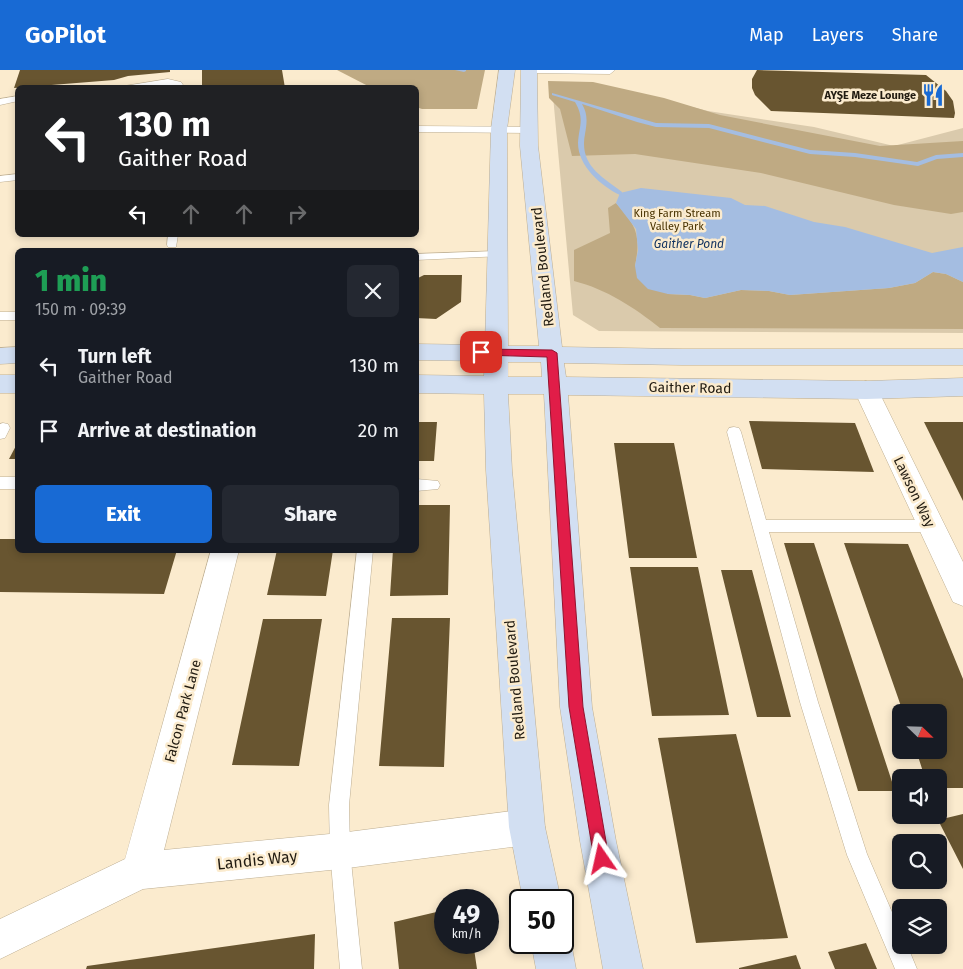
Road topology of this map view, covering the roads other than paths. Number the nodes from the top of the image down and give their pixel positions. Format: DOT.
graph roads {
  1 [pos="506,70"];
  2 [pos="529,70"];
  3 [pos="611,70"];
  4 [pos="142,85"];
  5 [pos="179,85"];
  6 [pos="15,99"];
  7 [pos="0,102"];
  8 [pos="496,122"];
  9 [pos="530,125"];
  10 [pos="419,129"];
  11 [pos="15,177"];
  12 [pos="0,179"];
  13 [pos="498,254"];
  14 [pos="419,258"];
  15 [pos="0,316"];
  16 [pos="15,316"];
  17 [pos="419,352"];
  18 [pos="497,352"];
  19 [pos="552,353"];
  20 [pos="15,355"];
  21 [pos="0,356"];
  22 [pos="963,357"];
  23 [pos="0,384"];
  24 [pos="15,384"];
  25 [pos="419,384"];
  26 [pos="496,384"];
  27 [pos="555,386"];
  28 [pos="963,387"];
  29 [pos="866,390"];
  30 [pos="734,432"];
  31 [pos="0,483"];
  32 [pos="15,483"];
  33 [pos="433,484"];
  34 [pos="419,485"];
  35 [pos="761,526"];
  36 [pos="931,526"];
  37 [pos="224,553"];
  38 [pos="365,553"];
  39 [pos="963,594"];
  40 [pos="527,827"];
  41 [pos="340,851"];
  42 [pos="140,871"];
  43 [pos="540,889"];
  44 [pos="0,939"];
  45 [pos="553,954"];
  46 [pos="351,969"];
  47 [pos="556,969"];
  48 [pos="623,969"];
  49 [pos="906,969"];
  1 -- 8 [label="main road, Redland Boulevard"];
  2 -- 3 [label="lane"];
  2 -- 9 [label="main road, Redland Boulevard"];
  4 -- 5 [label="lane"];
  6 -- 7 [label="lane"];
  8 -- 9 [label="lane"];
  8 -- 10 [label="lane"];
  8 -- 13 [label="main road, Redland Boulevard"];
  9 -- 19 [label="main road, Redland Boulevard"];
  11 -- 12 [label="lane"];
  13 -- 14 [label="lane"];
  13 -- 18 [label="main road, Redland Boulevard"];
  15 -- 16 [label="lane"];
  17 -- 18 [label="main road"];
  18 -- 19 [label="main road"];
  18 -- 26 [label="main road, Redland Boulevard"];
  19 -- 22 [label="main road"];
  19 -- 27 [label="main road, Redland Boulevard"];
  20 -- 21 [label="main road"];
  23 -- 24 [label="main road"];
  25 -- 26 [label="main road, Gaither Road"];
  26 -- 27 [label="main road, Gaither Road"];
  26 -- 40 [label="main road, Redland Boulevard"];
  27 -- 29 [label="main road, Gaither Road"];
  27 -- 48 [label="main road, Redland Boulevard"];
  28 -- 29 [label="main road, Gaither Road"];
  29 -- 36 [label="street, Lawson Way"];
  30 -- 35 [label="lane"];
  31 -- 32 [label="lane"];
  33 -- 34 [label="lane"];
  35 -- 36 [label="lane"];
  35 -- 49 [label="lane"];
  36 -- 39 [label="street, Lawson Way"];
  37 -- 42 [label="street, Falcon Park Lane"];
  38 -- 41 [label="lane"];
  40 -- 41 [label="street, Landis Way"];
  40 -- 43 [label="main road, Redland Boulevard"];
  41 -- 42 [label="street, Landis Way"];
  41 -- 46 [label="lane"];
  42 -- 44 [label="street, Landis Way"];
  45 -- 47 [label="main road"];
}
